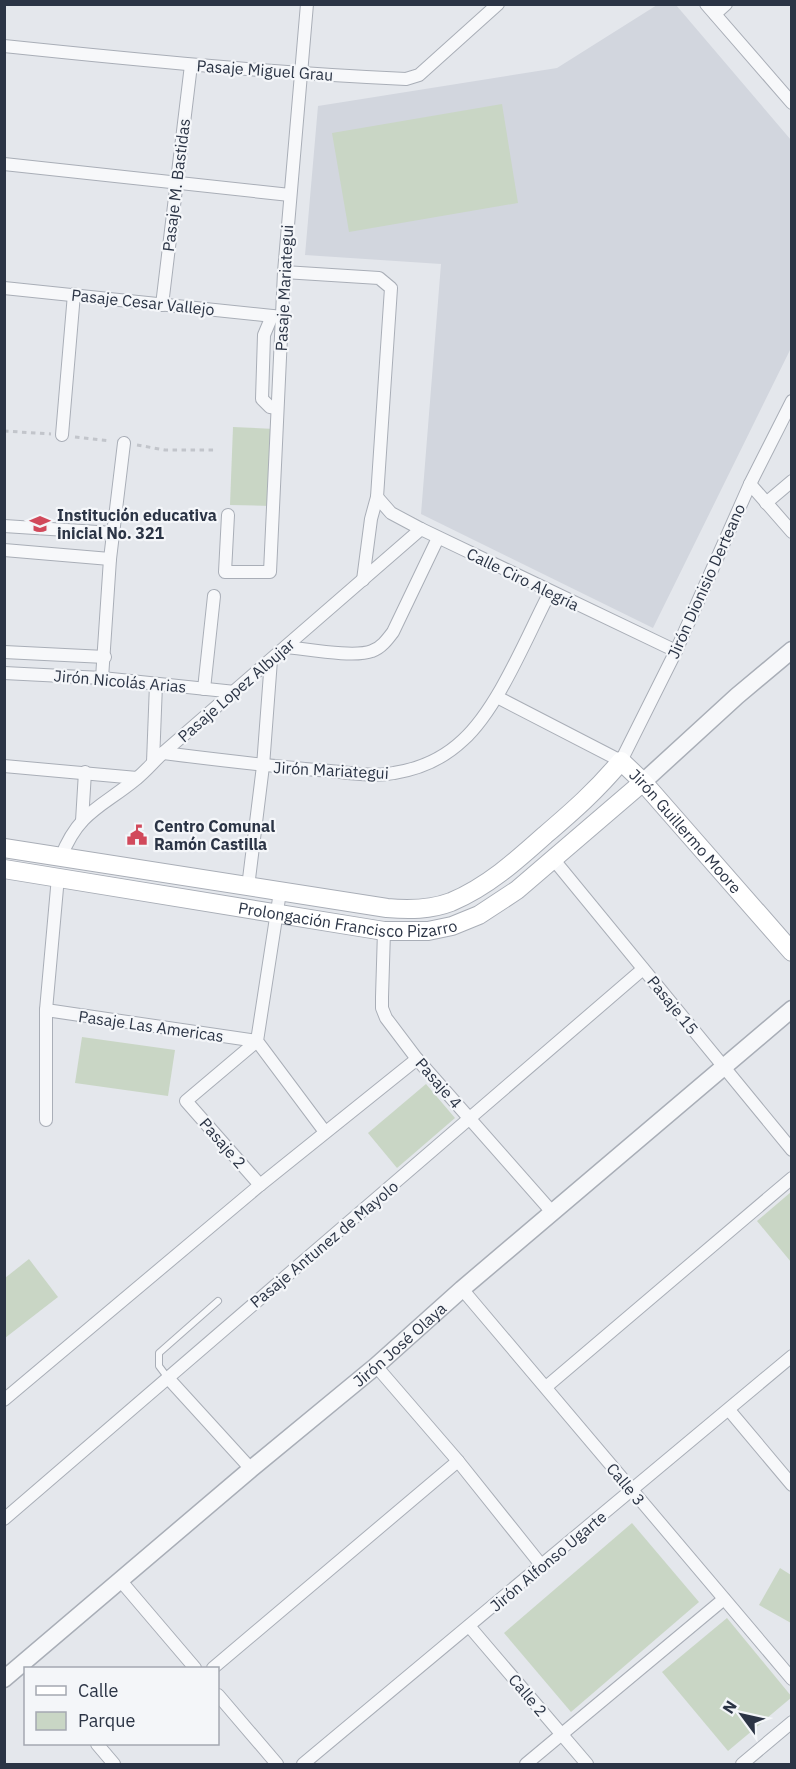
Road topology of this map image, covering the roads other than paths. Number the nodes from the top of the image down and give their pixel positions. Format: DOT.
graph roads {
  1 [pos="307,4"];
  2 [pos="498,4"];
  3 [pos="726,4"];
  4 [pos="710,9"];
  5 [pos="4,46"];
  6 [pos="191,65"];
  7 [pos="303,74"];
  8 [pos="792,103"];
  9 [pos="4,164"];
  10 [pos="176,182"];
  11 [pos="290,195"];
  12 [pos="284,272"];
  13 [pos="4,288"];
  14 [pos="74,294"];
  15 [pos="162,305"];
  16 [pos="277,316"];
  17 [pos="792,401"];
  18 [pos="62,435"];
  19 [pos="124,443"];
  20 [pos="792,481"];
  21 [pos="750,484"];
  22 [pos="378,497"];
  23 [pos="766,503"];
  24 [pos="228,515"];
  25 [pos="4,526"];
  26 [pos="421,529"];
  27 [pos="792,532"];
  28 [pos="113,533"];
  29 [pos="438,538"];
  30 [pos="4,550"];
  31 [pos="110,559"];
  32 [pos="363,580"];
  33 [pos="550,592"];
  34 [pos="214,596"];
  35 [pos="286,647"];
  36 [pos="792,650"];
  37 [pos="676,651"];
  38 [pos="4,652"];
  39 [pos="105,657"];
  40 [pos="271,660"];
  41 [pos="4,673"];
  42 [pos="102,678"];
  43 [pos="156,684"];
  44 [pos="204,689"];
  45 [pos="234,692"];
  46 [pos="497,696"];
  47 [pos="163,753"];
  48 [pos="621,761"];
  49 [pos="153,762"];
  50 [pos="4,766"];
  51 [pos="263,766"];
  52 [pos="85,772"];
  53 [pos="136,778"];
  54 [pos="643,782"];
  55 [pos="82,821"];
  56 [pos="4,848"];
  57 [pos="61,857"];
  58 [pos="554,860"];
  59 [pos="4,869"];
  60 [pos="58,878"];
  61 [pos="248,887"];
  62 [pos="280,892"];
  63 [pos="276,914"];
  64 [pos="384,932"];
  65 [pos="792,952"];
  66 [pos="644,969"];
  67 [pos="792,1009"];
  68 [pos="46,1010"];
  69 [pos="257,1041"];
  70 [pos="417,1059"];
  71 [pos="723,1067"];
  72 [pos="471,1119"];
  73 [pos="46,1120"];
  74 [pos="326,1132"];
  75 [pos="792,1150"];
  76 [pos="792,1178"];
  77 [pos="260,1185"];
  78 [pos="552,1212"];
  79 [pos="462,1289"];
  80 [pos="218,1301"];
  81 [pos="792,1356"];
  82 [pos="376,1366"];
  83 [pos="168,1378"];
  84 [pos="546,1387"];
  85 [pos="4,1400"];
  86 [pos="729,1410"];
  87 [pos="459,1461"];
  88 [pos="251,1469"];
  89 [pos="792,1485"];
  90 [pos="632,1491"];
  91 [pos="4,1519"];
  92 [pos="542,1566"];
  93 [pos="120,1580"];
  94 [pos="724,1599"];
  95 [pos="469,1626"];
  96 [pos="33,1663"];
  97 [pos="194,1667"];
  98 [pos="214,1667"];
  99 [pos="24,1668"];
  100 [pos="4,1679"];
  101 [pos="792,1679"];
  102 [pos="219,1696"];
  103 [pos="792,1722"];
  104 [pos="561,1735"];
  105 [pos="99,1745"];
  106 [pos="114,1764"];
  107 [pos="277,1764"];
  108 [pos="303,1764"];
  109 [pos="526,1764"];
  110 [pos="586,1764"];
  111 [pos="742,1764"];
  1 -- 7 [label="street, Pasaje Mariategui"];
  2 -- 7 [label="street, Pasaje Miguel Grau"];
  3 -- 4 [label="street"];
  4 -- 8 [label="street"];
  5 -- 6 [label="street, Pasaje Miguel Grau"];
  6 -- 7 [label="street, Pasaje Miguel Grau"];
  6 -- 10 [label="street, Pasaje M. Bastidas"];
  7 -- 11 [label="street, Pasaje Mariategui"];
  9 -- 10 [label="street"];
  10 -- 11 [label="street"];
  10 -- 15 [label="street, Pasaje M. Bastidas"];
  11 -- 12 [label="street, Pasaje Mariategui"];
  12 -- 16 [label="street, Pasaje Mariategui"];
  12 -- 22 [label="street"];
  13 -- 14 [label="street, Pasaje Cesar Vallejo"];
  14 -- 15 [label="street, Pasaje Cesar Vallejo"];
  14 -- 18 [label="street"];
  15 -- 16 [label="street, Pasaje Cesar Vallejo"];
  16 -- 24 [label="street, Pasaje Mariategui"];
  17 -- 21 [label="street, Jirón Dionisio Derteano"];
  19 -- 28 [label="street"];
  20 -- 23 [label="street"];
  21 -- 23 [label="street"];
  21 -- 37 [label="street, Jirón Dionisio Derteano"];
  22 -- 26 [label="street, Calle Ciro Alegría"];
  22 -- 32 [label="street"];
  23 -- 27 [label="street"];
  25 -- 28 [label="street"];
  26 -- 29 [label="street, Calle Ciro Alegría"];
  26 -- 32 [label="street, Pasaje Lopez Albujar"];
  28 -- 31 [label="street"];
  29 -- 33 [label="street, Calle Ciro Alegría"];
  29 -- 35 [label="street"];
  30 -- 31 [label="street"];
  31 -- 39 [label="street"];
  32 -- 35 [label="street, Pasaje Lopez Albujar"];
  33 -- 37 [label="street, Calle Ciro Alegría"];
  33 -- 46 [label="street, Jirón Mariategui"];
  34 -- 44 [label="street"];
  35 -- 40 [label="street, Pasaje Lopez Albujar"];
  36 -- 54 [label="street"];
  37 -- 48 [label="street, Jirón Dionisio Derteano"];
  38 -- 39 [label="street, Jirón Nicolás Arias"];
  39 -- 42 [label="street"];
  40 -- 45 [label="street, Pasaje Lopez Albujar"];
  40 -- 51 [label="street"];
  41 -- 42 [label="street, Jirón Nicolás Arias"];
  42 -- 43 [label="street, Jirón Nicolás Arias"];
  43 -- 44 [label="street, Jirón Nicolás Arias"];
  43 -- 49 [label="street"];
  44 -- 45 [label="street, Jirón Nicolás Arias"];
  45 -- 47 [label="street, Pasaje Lopez Albujar"];
  46 -- 48 [label="street, Jirón Guillermo Moore"];
  46 -- 51 [label="street, Jirón Mariategui"];
  47 -- 49 [label="street, Pasaje Lopez Albujar"];
  47 -- 51 [label="street, Jirón Mariategui"];
  48 -- 54 [label="main road, Jirón Guillermo Moore"];
  48 -- 62 [label="main road, Prolongación Francisco Pizarro"];
  49 -- 53 [label="street, Pasaje Lopez Albujar"];
  50 -- 52 [label="street"];
  51 -- 61 [label="street"];
  52 -- 53 [label="street"];
  52 -- 55 [label="street"];
  53 -- 55 [label="street, Pasaje Lopez Albujar"];
  54 -- 58 [label="main road, Prolongación Francisco Pizarro"];
  54 -- 65 [label="main road, Jirón Guillermo Moore"];
  55 -- 57 [label="street, Pasaje Lopez Albujar"];
  56 -- 57 [label="main road, Prolongación Francisco Pizarro"];
  57 -- 61 [label="main road, Prolongación Francisco Pizarro"];
  58 -- 64 [label="main road, Prolongación Francisco Pizarro"];
  58 -- 66 [label="street, Pasaje 15"];
  59 -- 60 [label="main road, Prolongación Francisco Pizarro"];
  60 -- 63 [label="main road, Prolongación Francisco Pizarro"];
  60 -- 68 [label="street"];
  61 -- 62 [label="main road, Prolongación Francisco Pizarro"];
  62 -- 63 [label="street"];
  63 -- 64 [label="main road, Prolongación Francisco Pizarro"];
  63 -- 69 [label="street"];
  64 -- 70 [label="street, Pasaje 4"];
  66 -- 71 [label="street, Pasaje 15"];
  66 -- 72 [label="street, Pasaje Antunez de Mayolo"];
  67 -- 71 [label="street, Jirón José Olaya"];
  68 -- 69 [label="street, Pasaje Las Americas"];
  68 -- 73 [label="street"];
  69 -- 74 [label="street"];
  69 -- 77 [label="street, Pasaje 2"];
  70 -- 72 [label="street, Pasaje 4"];
  70 -- 74 [label="street"];
  71 -- 75 [label="street, Pasaje 15"];
  71 -- 78 [label="street, Jirón José Olaya"];
  72 -- 78 [label="street, Pasaje 4"];
  72 -- 83 [label="street, Pasaje Antunez de Mayolo"];
  74 -- 77 [label="street"];
  76 -- 84 [label="street"];
  77 -- 85 [label="street"];
  78 -- 79 [label="street, Jirón José Olaya"];
  79 -- 82 [label="street, Jirón José Olaya"];
  79 -- 84 [label="street, Calle 3"];
  80 -- 83 [label="lane"];
  81 -- 86 [label="street, Jirón Alfonso Ugarte"];
  82 -- 87 [label="street"];
  82 -- 88 [label="street, Jirón José Olaya"];
  83 -- 88 [label="street"];
  83 -- 91 [label="street, Pasaje Antunez de Mayolo"];
  84 -- 90 [label="street, Calle 3"];
  86 -- 89 [label="street"];
  86 -- 90 [label="street, Jirón Alfonso Ugarte"];
  87 -- 92 [label="street"];
  87 -- 98 [label="street"];
  88 -- 93 [label="street, Jirón José Olaya"];
  90 -- 92 [label="street, Jirón Alfonso Ugarte"];
  90 -- 94 [label="street, Calle 3"];
  92 -- 95 [label="street, Jirón Alfonso Ugarte"];
  93 -- 96 [label="street, Jirón José Olaya"];
  93 -- 97 [label="street"];
  94 -- 101 [label="street, Calle 3"];
  94 -- 104 [label="street"];
  95 -- 104 [label="street, Calle 2"];
  95 -- 108 [label="street, Jirón Alfonso Ugarte"];
  99 -- 100 [label="street, Jirón José Olaya"];
  102 -- 107 [label="street"];
  103 -- 111 [label="street"];
  104 -- 109 [label="street"];
  104 -- 110 [label="street, Calle 2"];
  105 -- 106 [label="street"];
}
